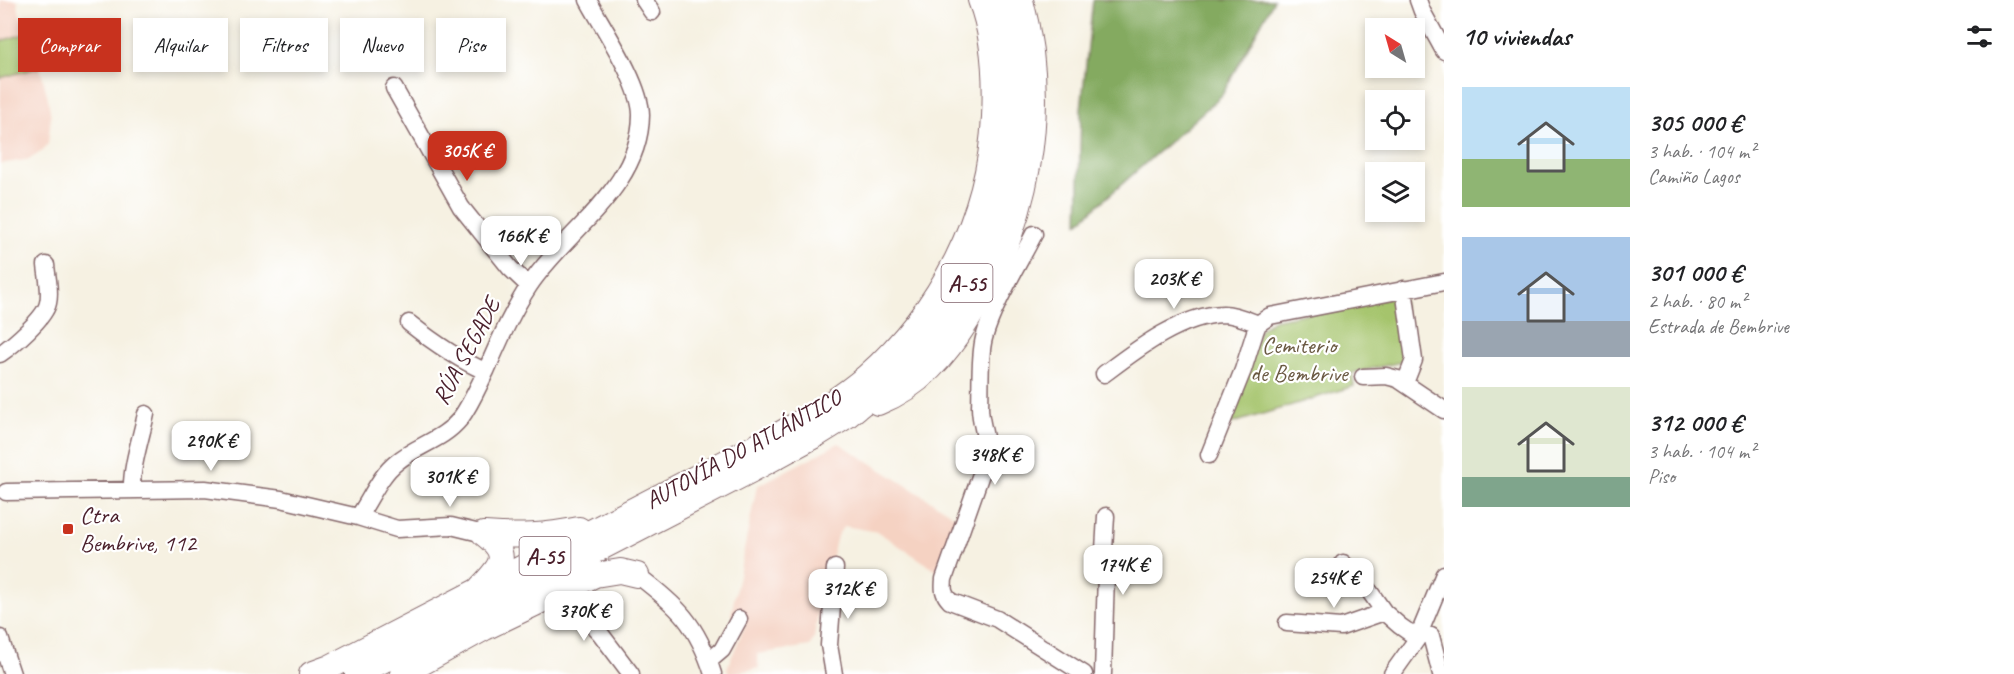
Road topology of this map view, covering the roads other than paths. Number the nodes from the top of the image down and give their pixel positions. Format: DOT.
graph roads {
  1 [pos="980,0"];
  2 [pos="1005,0"];
  3 [pos="1021,0"];
  4 [pos="1418,0"];
  5 [pos="591,1"];
  6 [pos="1444,51"];
  7 [pos="394,88"];
  8 [pos="1034,234"];
  9 [pos="46,265"];
  10 [pos="1444,282"];
  11 [pos="529,286"];
  12 [pos="1404,289"];
  13 [pos="409,323"];
  14 [pos="1258,324"];
  15 [pos="0,354"];
  16 [pos="485,371"];
  17 [pos="1104,374"];
  18 [pos="1363,377"];
  19 [pos="1405,383"];
  20 [pos="1444,410"];
  21 [pos="146,414"];
  22 [pos="847,416"];
  23 [pos="1209,455"];
  24 [pos="132,490"];
  25 [pos="2,492"];
  26 [pos="1106,516"];
  27 [pos="358,517"];
  28 [pos="610,522"];
  29 [pos="484,534"];
  30 [pos="1343,563"];
  31 [pos="836,568"];
  32 [pos="1444,574"];
  33 [pos="637,575"];
  34 [pos="559,590"];
  35 [pos="476,592"];
  36 [pos="1384,612"];
  37 [pos="739,620"];
  38 [pos="1287,623"];
  39 [pos="1420,632"];
  40 [pos="0,638"];
  41 [pos="711,668"];
  42 [pos="12,674"];
  43 [pos="311,674"];
  44 [pos="357,674"];
  45 [pos="402,674"];
  46 [pos="631,674"];
  47 [pos="834,674"];
  48 [pos="1084,674"];
  49 [pos="1103,674"];
  50 [pos="1392,674"];
  51 [pos="1441,674"];
  1 -- 28 [label="highway, AUTOVÍA DO ATLÁNTICO / A-55"];
  2 -- 22 [label="highway, AUTOVÍA DO ATLÁNTICO / A-55"];
  3 -- 22 [label="highway"];
  4 -- 6 [label="street"];
  5 -- 11 [label="street, RÚA SEGADE"];
  7 -- 11 [label="street"];
  8 -- 48 [label="street"];
  9 -- 15 [label="street"];
  10 -- 12 [label="street"];
  11 -- 16 [label="street, RÚA SEGADE"];
  12 -- 14 [label="street"];
  12 -- 19 [label="street"];
  13 -- 16 [label="street"];
  14 -- 17 [label="street"];
  14 -- 23 [label="street"];
  16 -- 27 [label="street, RÚA SEGADE"];
  18 -- 19 [label="street"];
  19 -- 20 [label="street"];
  21 -- 24 [label="street"];
  22 -- 44 [label="highway, AUTOVÍA DO ATLÁNTICO / A-55"];
  24 -- 25 [label="street"];
  24 -- 27 [label="street"];
  26 -- 49 [label="street"];
  27 -- 29 [label="street"];
  28 -- 29 [label="highway"];
  28 -- 35 [label="highway, AUTOVÍA DO ATLÁNTICO / A-55"];
  29 -- 35 [label="highway"];
  30 -- 36 [label="street"];
  31 -- 47 [label="street"];
  32 -- 39 [label="street"];
  33 -- 34 [label="highway"];
  33 -- 41 [label="street"];
  34 -- 45 [label="highway"];
  34 -- 46 [label="street"];
  35 -- 43 [label="highway, AUTOVÍA DO ATLÁNTICO / A-55"];
  36 -- 38 [label="street"];
  36 -- 39 [label="street"];
  37 -- 41 [label="street"];
  39 -- 50 [label="street"];
  39 -- 51 [label="street"];
  40 -- 42 [label="street"];
}
